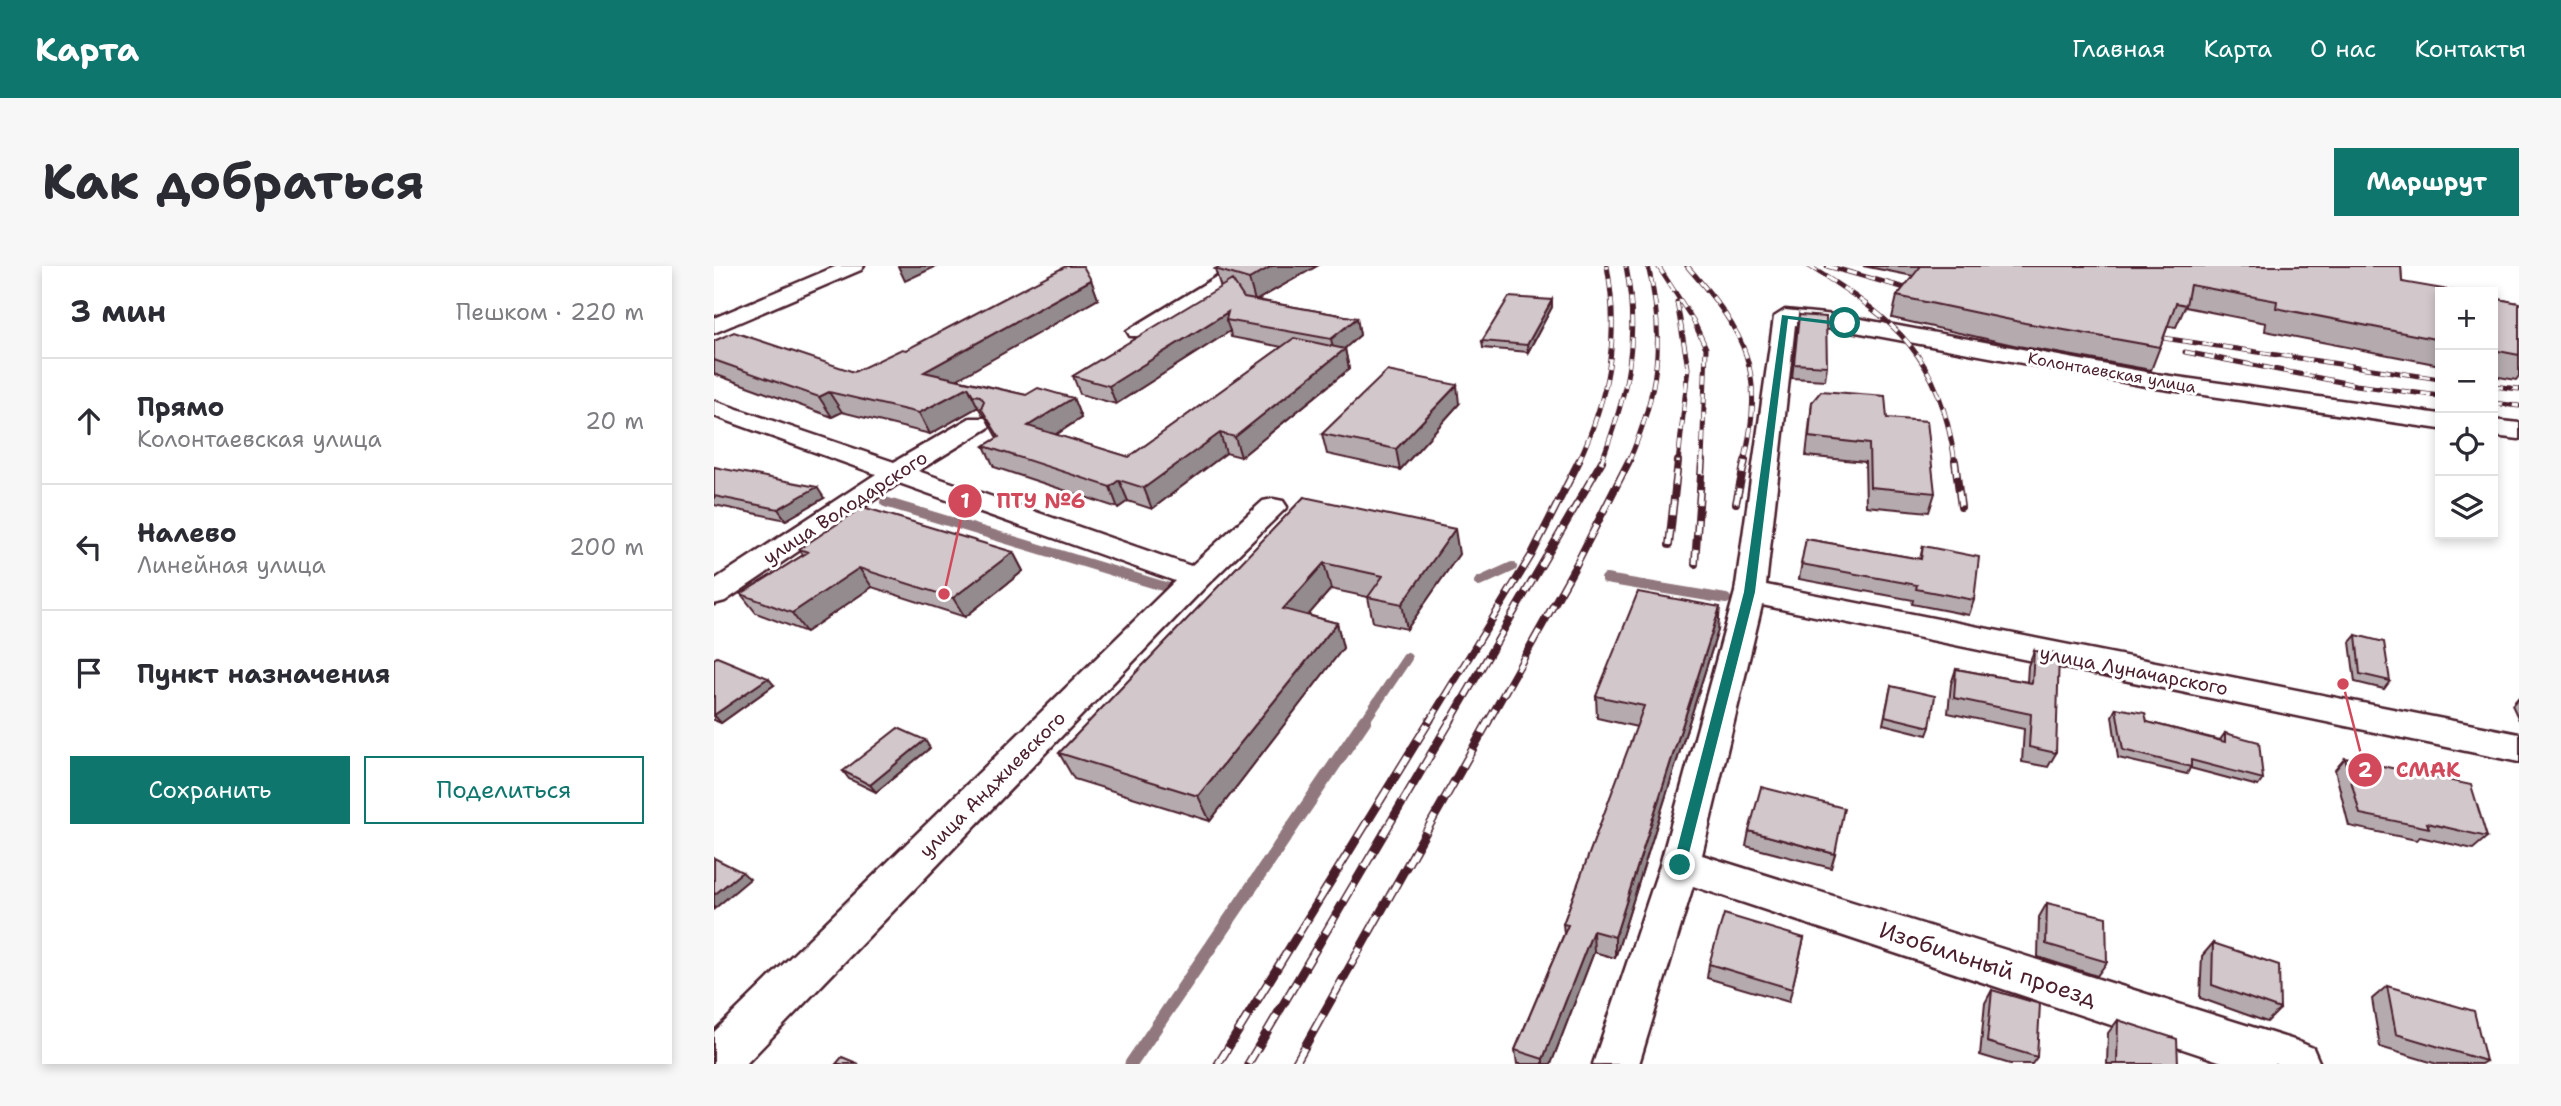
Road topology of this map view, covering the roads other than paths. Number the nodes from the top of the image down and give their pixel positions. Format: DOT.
graph roads {
  1 [pos="854,266"];
  2 [pos="1248,266"];
  3 [pos="714,326"];
  4 [pos="1138,331"];
  5 [pos="714,408"];
  6 [pos="2435,420"];
  7 [pos="979,424"];
  8 [pos="2498,429"];
  9 [pos="2519,432"];
  10 [pos="897,472"];
  11 [pos="1273,507"];
  12 [pos="1196,578"];
  13 [pos="1750,592"];
  14 [pos="714,594"];
  15 [pos="2519,748"];
  16 [pos="1680,865"];
  17 [pos="715,1064"];
  18 [pos="1616,1064"];
  19 [pos="2297,1064"];
  1 -- 3 [label="street"];
  2 -- 4 [label="street"];
  5 -- 10 [label="street"];
  6 -- 13 [label="street, Колонтаевская улица"];
  7 -- 10 [label="street, улица Володарского"];
  8 -- 9 [label="street"];
  10 -- 12 [label="street"];
  10 -- 14 [label="street, улица Володарского"];
  11 -- 12 [label="street, улица Анджиевского"];
  12 -- 17 [label="street, улица Анджиевского"];
  13 -- 15 [label="street, улица Луначарского"];
  13 -- 16 [label="street"];
  16 -- 18 [label="street"];
  16 -- 19 [label="street, Изобильный проезд"];
}
